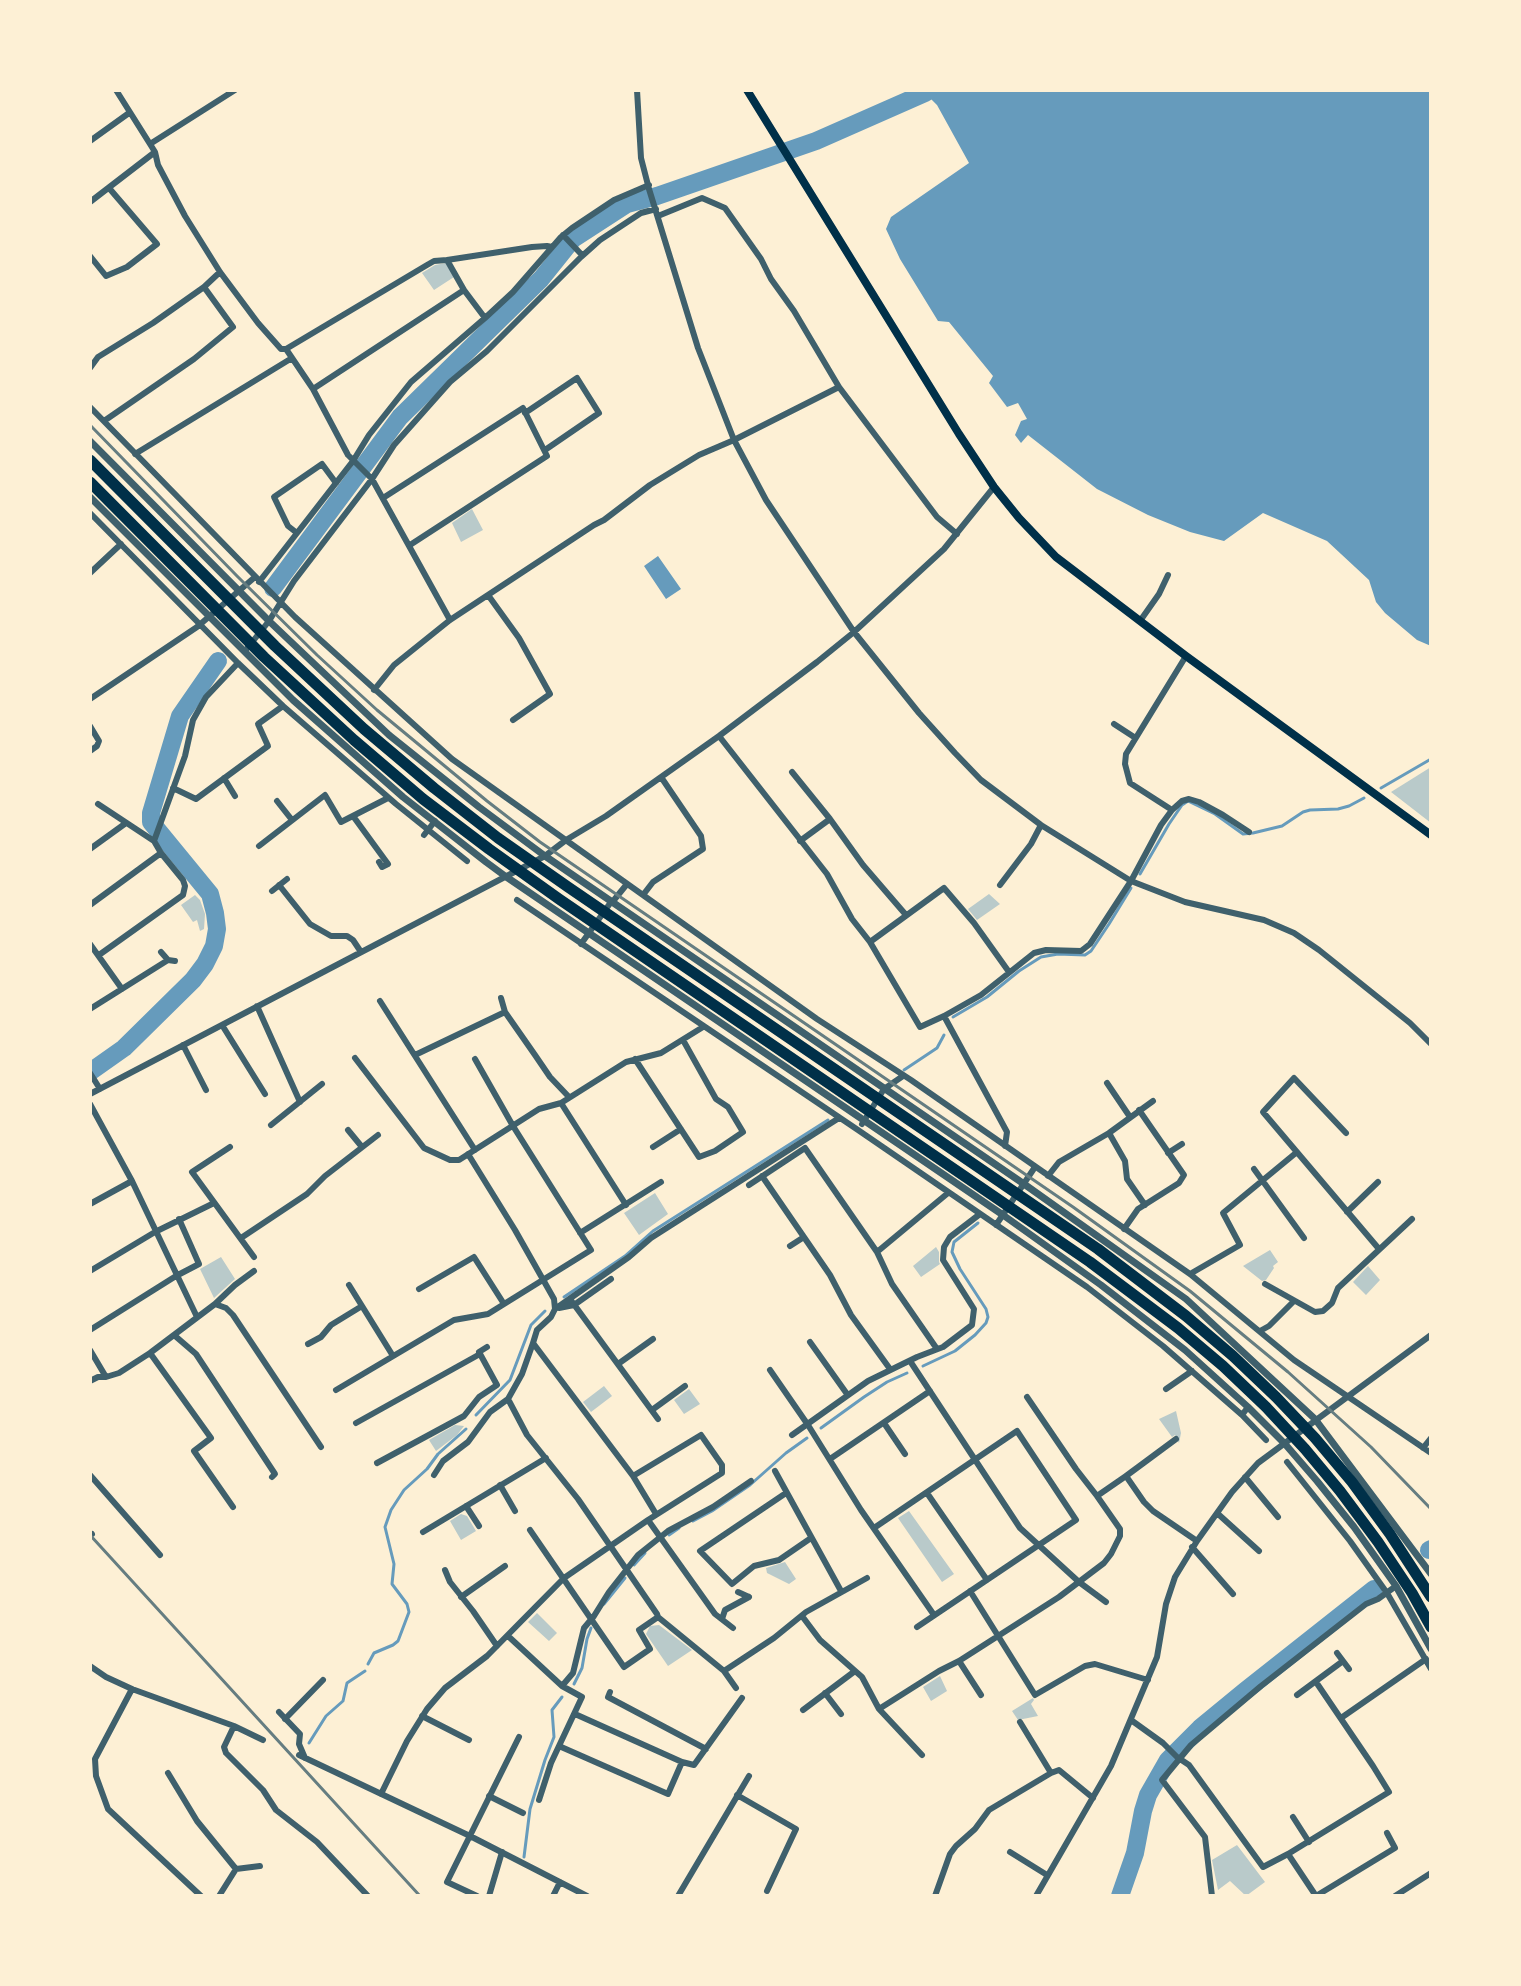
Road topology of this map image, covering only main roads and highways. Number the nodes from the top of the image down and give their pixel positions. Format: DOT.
graph roads {
  1 [pos="747,90"];
  2 [pos="90,460"];
  3 [pos="90,482"];
  4 [pos="1431,835"];
  5 [pos="1431,1597"];
  6 [pos="1431,1627"];
  1 -- 4 [label="main road"];
  2 -- 5 [label="highway"];
  3 -- 6 [label="highway"];
}
